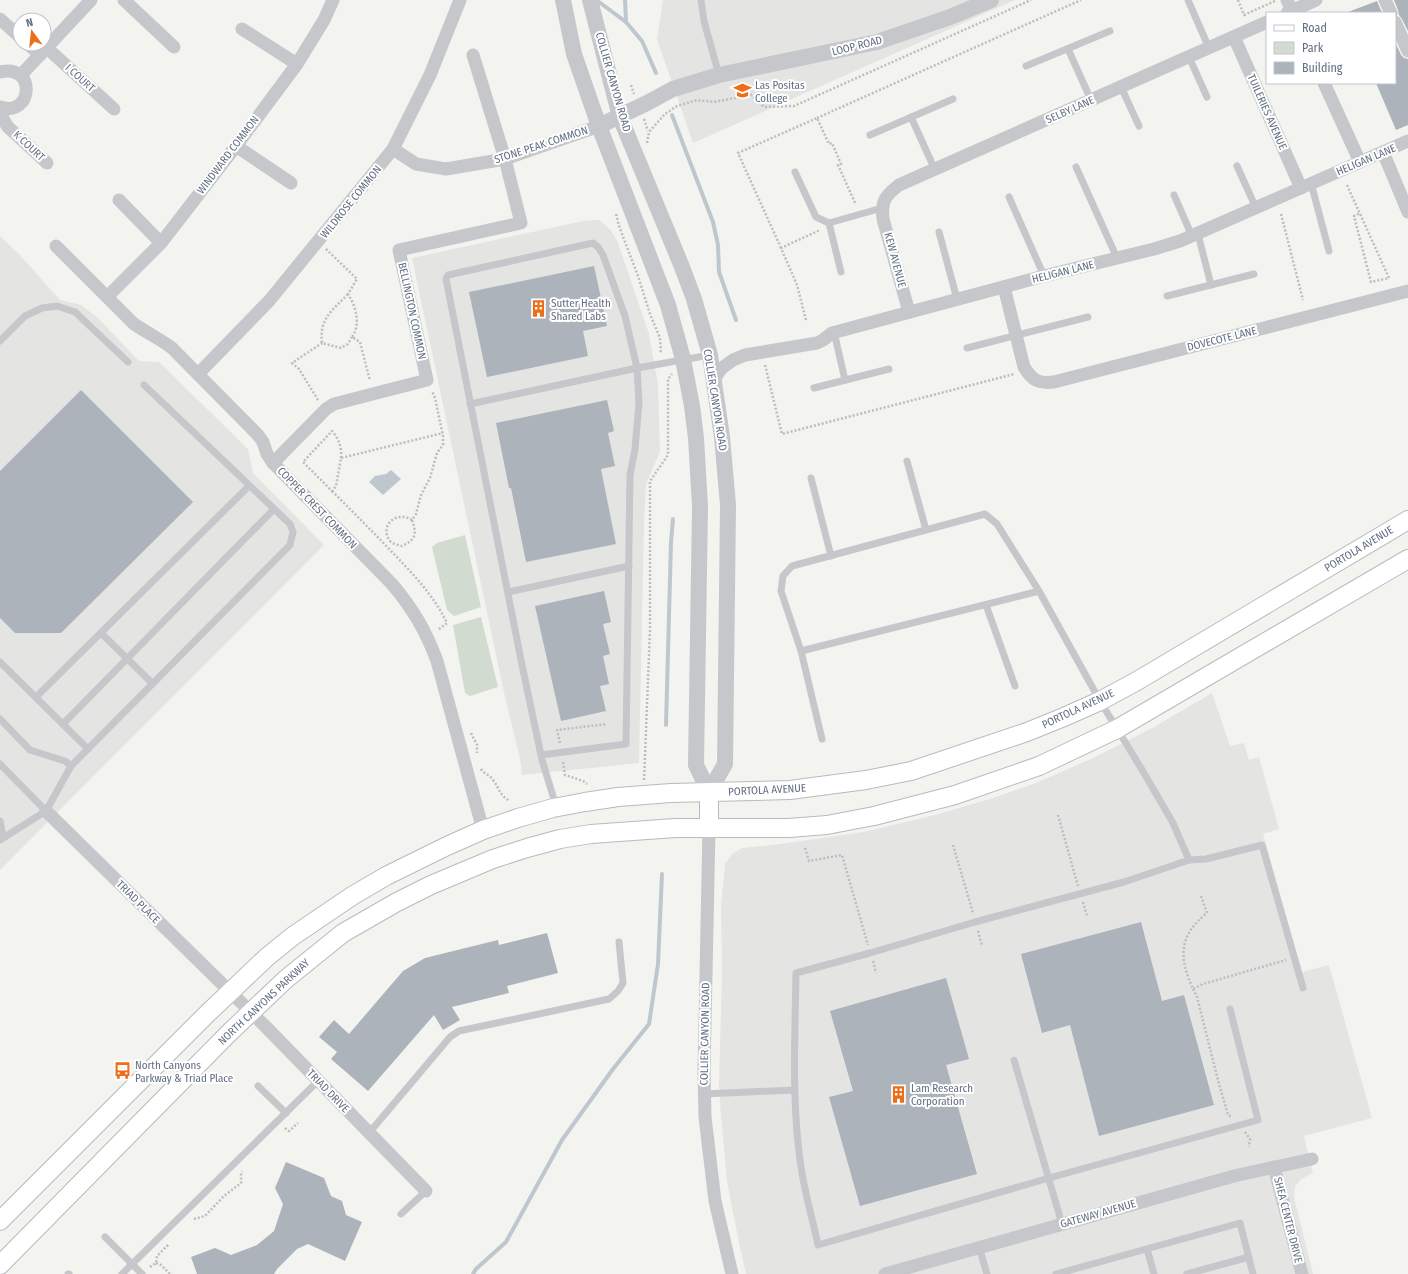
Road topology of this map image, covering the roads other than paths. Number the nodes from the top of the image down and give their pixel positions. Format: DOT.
graph roads {
  1 [pos="91,0"];
  2 [pos="124,0"];
  3 [pos="333,0"];
  4 [pos="460,0"];
  5 [pos="563,0"];
  6 [pos="590,0"];
  7 [pos="701,0"];
  8 [pos="990,0"];
  9 [pos="1188,0"];
  10 [pos="1316,0"];
  11 [pos="1385,0"];
  12 [pos="1290,9"];
  13 [pos="1391,12"];
  14 [pos="0,19"];
  15 [pos="1266,22"];
  16 [pos="1396,24"];
  17 [pos="242,29"];
  18 [pos="12,30"];
  19 [pos="1110,31"];
  20 [pos="1234,37"];
  21 [pos="52,41"];
  22 [pos="174,47"];
  23 [pos="1209,48"];
  24 [pos="1068,49"];
  25 [pos="1408,51"];
  26 [pos="42,52"];
  27 [pos="44,52"];
  28 [pos="473,55"];
  29 [pos="1189,57"];
  30 [pos="297,64"];
  31 [pos="1026,66"];
  32 [pos="0,72"];
  33 [pos="21,75"];
  34 [pos="719,75"];
  35 [pos="1324,84"];
  36 [pos="1121,87"];
  37 [pos="1207,97"];
  38 [pos="953,99"];
  39 [pos="1091,100"];
  40 [pos="1,107"];
  41 [pos="114,109"];
  42 [pos="620,117"];
  43 [pos="911,117"];
  44 [pos="599,126"];
  45 [pos="1139,126"];
  46 [pos="870,135"];
  47 [pos="1408,141"];
  48 [pos="236,146"];
  49 [pos="394,149"];
  50 [pos="1383,152"];
  51 [pos="505,159"];
  52 [pos="1360,162"];
  53 [pos="47,163"];
  54 [pos="1237,166"];
  55 [pos="1076,167"];
  56 [pos="935,170"];
  57 [pos="795,172"];
  58 [pos="291,183"];
  59 [pos="1306,185"];
  60 [pos="1174,195"];
  61 [pos="1009,197"];
  62 [pos="119,200"];
  63 [pos="882,208"];
  64 [pos="1256,208"];
  65 [pos="1408,212"];
  66 [pos="830,224"];
  67 [pos="939,232"];
  68 [pos="1195,235"];
  69 [pos="161,243"];
  70 [pos="56,246"];
  71 [pos="1329,251"];
  72 [pos="1117,258"];
  73 [pos="841,272"];
  74 [pos="1254,274"];
  75 [pos="1044,276"];
  76 [pos="1211,285"];
  77 [pos="1004,287"];
  78 [pos="1408,291"];
  79 [pos="1167,296"];
  80 [pos="107,297"];
  81 [pos="957,299"];
  82 [pos="909,312"];
  83 [pos="1088,317"];
  84 [pos="833,332"];
  85 [pos="1016,336"];
  86 [pos="0,341"];
  87 [pos="967,348"];
  88 [pos="710,354"];
  89 [pos="683,360"];
  90 [pos="128,362"];
  91 [pos="637,368"];
  92 [pos="889,369"];
  93 [pos="198,374"];
  94 [pos="714,379"];
  95 [pos="845,380"];
  96 [pos="144,385"];
  97 [pos="814,388"];
  98 [pos="470,404"];
  99 [pos="907,461"];
  100 [pos="273,463"];
  101 [pos="811,478"];
  102 [pos="250,486"];
  103 [pos="274,509"];
  104 [pos="1408,520"];
  105 [pos="926,530"];
  106 [pos="831,556"];
  107 [pos="1408,559"];
  108 [pos="629,566"];
  109 [pos="1039,591"];
  110 [pos="508,592"];
  111 [pos="986,605"];
  112 [pos="101,633"];
  113 [pos="801,652"];
  114 [pos="127,659"];
  115 [pos="0,662"];
  116 [pos="152,683"];
  117 [pos="1015,686"];
  118 [pos="36,698"];
  119 [pos="1100,701"];
  120 [pos="0,719"];
  121 [pos="63,724"];
  122 [pos="1117,729"];
  123 [pos="822,739"];
  124 [pos="88,749"];
  125 [pos="541,755"];
  126 [pos="0,764"];
  127 [pos="71,766"];
  128 [pos="710,792"];
  129 [pos="557,807"];
  130 [pos="46,812"];
  131 [pos="0,821"];
  132 [pos="709,828"];
  133 [pos="484,830"];
  134 [pos="1,839"];
  135 [pos="1189,860"];
  136 [pos="619,942"];
  137 [pos="1303,988"];
  138 [pos="230,992"];
  139 [pos="1230,1009"];
  140 [pos="250,1013"];
  141 [pos="1014,1060"];
  142 [pos="318,1081"];
  143 [pos="258,1086"];
  144 [pos="794,1090"];
  145 [pos="704,1094"];
  146 [pos="286,1113"];
  147 [pos="369,1133"];
  148 [pos="1312,1159"];
  149 [pos="1274,1167"];
  150 [pos="1049,1178"];
  151 [pos="426,1191"];
  152 [pos="401,1214"];
  153 [pos="0,1221"];
  154 [pos="1062,1224"];
  155 [pos="105,1237"];
  156 [pos="979,1248"];
  157 [pos="1147,1249"];
  158 [pos="1249,1257"];
  159 [pos="132,1264"];
  160 [pos="0,1265"];
  161 [pos="122,1274"];
  162 [pos="142,1274"];
  163 [pos="732,1274"];
  164 [pos="885,1274"];
  165 [pos="987,1274"];
  166 [pos="1056,1274"];
  167 [pos="1154,1274"];
  168 [pos="1187,1274"];
  169 [pos="1253,1274"];
  170 [pos="1302,1274"];
  1 -- 21 [label="street"];
  2 -- 22 [label="street"];
  3 -- 30 [label="street, WINDWARD COMMON"];
  4 -- 49 [label="street, WILDROSE COMMON"];
  5 -- 44 [label="street, COLLIER CANYON ROAD"];
  6 -- 42 [label="street, COLLIER CANYON ROAD"];
  7 -- 34 [label="lane"];
  8 -- 34 [label="street, LOOP ROAD"];
  9 -- 23 [label="lane"];
  10 -- 12 [label="street"];
  11 -- 13 [label="street"];
  14 -- 18 [label="street"];
  15 -- 20 [label="street, SELBY LANE"];
  16 -- 25 [label="street"];
  17 -- 30 [label="street"];
  19 -- 24 [label="lane"];
  20 -- 23 [label="street, SELBY LANE"];
  20 -- 59 [label="street, TUILERIES AVENUE"];
  23 -- 29 [label="street, SELBY LANE"];
  24 -- 31 [label="lane"];
  24 -- 39 [label="lane"];
  26 -- 33 [label="street"];
  27 -- 41 [label="street, I COURT"];
  28 -- 51 [label="street"];
  29 -- 36 [label="street, SELBY LANE"];
  29 -- 37 [label="lane"];
  30 -- 48 [label="street, WINDWARD COMMON"];
  32 -- 33 [label="street"];
  33 -- 40 [label="street"];
  34 -- 42 [label="street, LOOP ROAD"];
  35 -- 52 [label="street"];
  36 -- 39 [label="street, SELBY LANE"];
  36 -- 45 [label="lane"];
  38 -- 43 [label="lane"];
  39 -- 56 [label="street, SELBY LANE"];
  40 -- 53 [label="street, K COURT"];
  42 -- 44 [label="street, LOOP ROAD"];
  42 -- 88 [label="street, COLLIER CANYON ROAD"];
  43 -- 46 [label="lane"];
  43 -- 56 [label="lane"];
  44 -- 51 [label="street, STONE PEAK COMMON"];
  44 -- 89 [label="street, COLLIER CANYON ROAD"];
  47 -- 50 [label="street, HELIGAN LANE"];
  48 -- 58 [label="street"];
  48 -- 69 [label="street, WINDWARD COMMON"];
  49 -- 51 [label="street, STONE PEAK COMMON"];
  49 -- 93 [label="street, WILDROSE COMMON"];
  50 -- 52 [label="street, HELIGAN LANE"];
  50 -- 65 [label="street"];
  51 -- 100 [label="street, BELLINGTON COMMON"];
  52 -- 59 [label="street, HELIGAN LANE"];
  54 -- 64 [label="lane"];
  55 -- 72 [label="lane"];
  56 -- 63 [label="street, SELBY LANE"];
  57 -- 66 [label="lane"];
  59 -- 64 [label="street, HELIGAN LANE"];
  59 -- 71 [label="lane"];
  60 -- 68 [label="lane"];
  61 -- 75 [label="lane"];
  62 -- 69 [label="street"];
  63 -- 66 [label="lane"];
  63 -- 82 [label="street, KEW AVENUE"];
  64 -- 68 [label="street, HELIGAN LANE"];
  66 -- 73 [label="lane"];
  67 -- 81 [label="lane"];
  68 -- 72 [label="street, HELIGAN LANE"];
  68 -- 76 [label="lane"];
  69 -- 80 [label="street, WINDWARD COMMON"];
  70 -- 80 [label="street, COPPER CREST COMMON"];
  72 -- 75 [label="street, HELIGAN LANE"];
  74 -- 76 [label="lane"];
  75 -- 77 [label="street, HELIGAN LANE"];
  76 -- 79 [label="lane"];
  77 -- 81 [label="street, HELIGAN LANE"];
  77 -- 85 [label="street"];
  78 -- 85 [label="street, DOVECOTE LANE"];
  80 -- 93 [label="street, COPPER CREST COMMON"];
  81 -- 82 [label="street, HELIGAN LANE"];
  82 -- 84 [label="street, HELIGAN LANE"];
  83 -- 85 [label="lane"];
  84 -- 94 [label="street, HELIGAN LANE"];
  84 -- 95 [label="lane"];
  85 -- 87 [label="lane"];
  86 -- 90 [label="lane"];
  88 -- 89 [label="lane"];
  88 -- 94 [label="street, COLLIER CANYON ROAD"];
  89 -- 91 [label="lane"];
  89 -- 128 [label="street, COLLIER CANYON ROAD"];
  91 -- 98 [label="lane"];
  91 -- 98 [label="lane"];
  91 -- 108 [label="lane"];
  92 -- 95 [label="lane"];
  93 -- 100 [label="street, COPPER CREST COMMON"];
  94 -- 128 [label="street, COLLIER CANYON ROAD"];
  95 -- 97 [label="lane"];
  96 -- 102 [label="lane"];
  98 -- 110 [label="lane"];
  99 -- 105 [label="lane"];
  100 -- 133 [label="street, COPPER CREST COMMON"];
  101 -- 106 [label="lane"];
  102 -- 103 [label="lane"];
  102 -- 112 [label="lane"];
  103 -- 114 [label="lane"];
  103 -- 116 [label="lane"];
  104 -- 119 [label="main road, PORTOLA AVENUE"];
  105 -- 106 [label="lane"];
  105 -- 109 [label="lane"];
  106 -- 113 [label="lane"];
  107 -- 122 [label="main road"];
  108 -- 110 [label="lane"];
  108 -- 125 [label="lane"];
  109 -- 111 [label="lane"];
  109 -- 119 [label="lane"];
  110 -- 125 [label="lane"];
  111 -- 113 [label="lane"];
  111 -- 117 [label="lane"];
  112 -- 114 [label="lane"];
  112 -- 118 [label="lane"];
  113 -- 123 [label="lane"];
  114 -- 116 [label="lane"];
  114 -- 121 [label="lane"];
  115 -- 118 [label="lane"];
  116 -- 124 [label="lane"];
  118 -- 121 [label="lane"];
  119 -- 122 [label="lane"];
  119 -- 128 [label="main road, PORTOLA AVENUE"];
  120 -- 127 [label="lane"];
  121 -- 124 [label="lane"];
  122 -- 132 [label="main road"];
  122 -- 135 [label="lane"];
  124 -- 127 [label="lane"];
  125 -- 129 [label="lane"];
  126 -- 130 [label="lane"];
  127 -- 130 [label="lane"];
  128 -- 129 [label="main road"];
  128 -- 132 [label="main road, COLLIER CANYON ROAD"];
  129 -- 133 [label="main road"];
  130 -- 134 [label="lane"];
  130 -- 138 [label="street, TRIAD PLACE"];
  131 -- 134 [label="lane"];
  132 -- 140 [label="main road, NORTH CANYONS PARKWAY"];
  132 -- 145 [label="street, COLLIER CANYON ROAD"];
  133 -- 138 [label="main road"];
  135 -- 137 [label="lane"];
  135 -- 144 [label="lane"];
  136 -- 147 [label="lane"];
  138 -- 140 [label="street, TRIAD DRIVE"];
  138 -- 153 [label="main road"];
  139 -- 150 [label="lane"];
  140 -- 142 [label="street, TRIAD DRIVE"];
  140 -- 160 [label="main road, NORTH CANYONS PARKWAY"];
  141 -- 150 [label="lane"];
  142 -- 146 [label="lane"];
  142 -- 147 [label="street, TRIAD DRIVE"];
  143 -- 146 [label="lane"];
  144 -- 145 [label="lane"];
  144 -- 150 [label="lane"];
  145 -- 163 [label="street, COLLIER CANYON ROAD"];
  146 -- 159 [label="lane"];
  147 -- 151 [label="street, TRIAD DRIVE"];
  148 -- 149 [label="street, GATEWAY AVENUE"];
  149 -- 154 [label="street, GATEWAY AVENUE"];
  149 -- 170 [label="street, SHEA CENTER DRIVE"];
  150 -- 154 [label="lane"];
  151 -- 152 [label="lane"];
  154 -- 156 [label="street, GATEWAY AVENUE"];
  155 -- 159 [label="lane"];
  156 -- 164 [label="street, GATEWAY AVENUE"];
  156 -- 165 [label="lane"];
  157 -- 158 [label="lane"];
  157 -- 166 [label="lane"];
  157 -- 167 [label="lane"];
  158 -- 168 [label="lane"];
  158 -- 169 [label="lane"];
  159 -- 161 [label="lane"];
  159 -- 162 [label="lane"];
}
